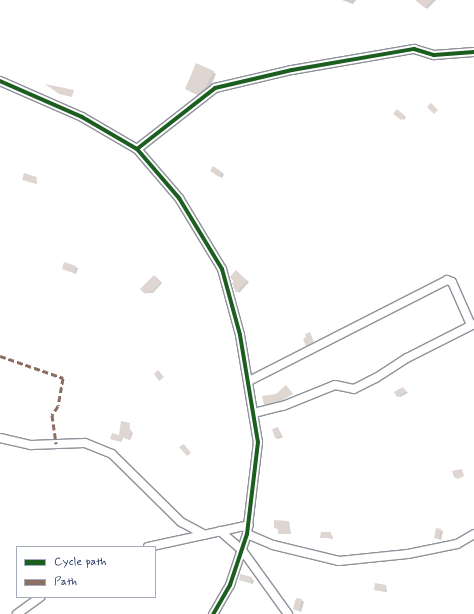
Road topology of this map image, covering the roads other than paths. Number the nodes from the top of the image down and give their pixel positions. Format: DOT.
graph roads {
  1 [pos="474,52"];
  2 [pos="0,82"];
  3 [pos="137,149"];
  4 [pos="473,324"];
  5 [pos="250,381"];
  6 [pos="254,413"];
  7 [pos="0,438"];
  8 [pos="249,525"];
  9 [pos="220,531"];
  10 [pos="247,534"];
  11 [pos="474,534"];
  12 [pos="205,535"];
  13 [pos="153,546"];
  14 [pos="242,550"];
  15 [pos="39,598"];
  16 [pos="17,614"];
  17 [pos="213,614"];
  18 [pos="288,614"];
  1 -- 3 [label="street"];
  2 -- 3 [label="street"];
  3 -- 5 [label="street"];
  4 -- 5 [label="street"];
  4 -- 6 [label="street"];
  5 -- 6 [label="street"];
  6 -- 8 [label="street"];
  7 -- 12 [label="street"];
  8 -- 9 [label="street"];
  8 -- 10 [label="street"];
  9 -- 12 [label="street"];
  9 -- 14 [label="street"];
  10 -- 11 [label="street"];
  10 -- 14 [label="street"];
  12 -- 13 [label="street"];
  14 -- 17 [label="street"];
  14 -- 18 [label="street"];
  15 -- 16 [label="street"];
}
